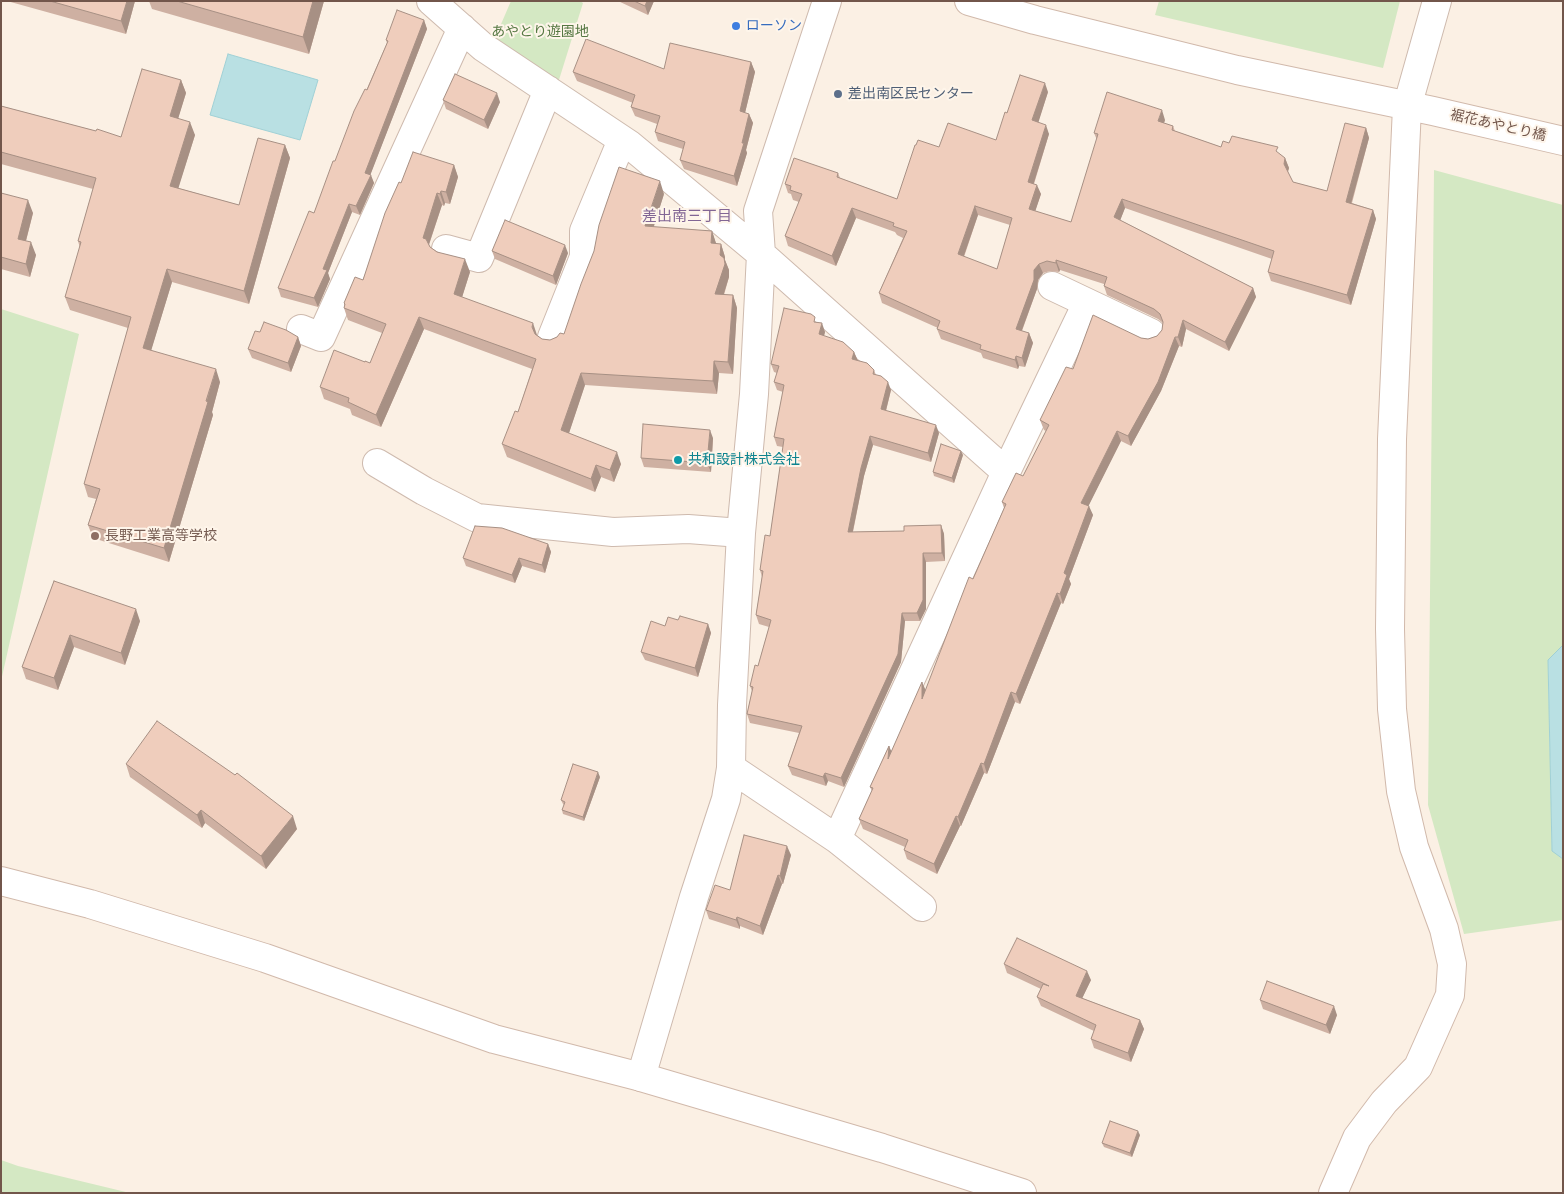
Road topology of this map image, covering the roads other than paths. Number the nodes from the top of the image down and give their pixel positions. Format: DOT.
graph roads {
  1 [pos="432,1"];
  2 [pos="827,1"];
  3 [pos="969,1"];
  4 [pos="1437,1"];
  5 [pos="462,28"];
  6 [pos="548,90"];
  7 [pos="1420,109"];
  8 [pos="622,140"];
  9 [pos="1563,142"];
  10 [pos="446,249"];
  11 [pos="761,254"];
  12 [pos="1052,286"];
  13 [pos="1087,303"];
  14 [pos="1151,333"];
  15 [pos="321,337"];
  16 [pos="552,337"];
  17 [pos="377,462"];
  18 [pos="1006,472"];
  19 [pos="741,533"];
  20 [pos="731,768"];
  21 [pos="838,839"];
  22 [pos="1,882"];
  23 [pos="922,907"];
  24 [pos="641,1077"];
  25 [pos="1022,1193"];
  26 [pos="1333,1193"];
  1 -- 5 [label="street"];
  2 -- 11 [label="street"];
  3 -- 7 [label="street, 裾花あやとり橋"];
  4 -- 7 [label="street"];
  5 -- 6 [label="street"];
  5 -- 15 [label="street"];
  6 -- 8 [label="street"];
  6 -- 10 [label="street"];
  7 -- 9 [label="street, 裾花あやとり橋"];
  7 -- 26 [label="street"];
  8 -- 11 [label="street"];
  8 -- 16 [label="street"];
  11 -- 18 [label="street"];
  11 -- 19 [label="street"];
  12 -- 13 [label="street"];
  13 -- 14 [label="street"];
  13 -- 18 [label="street"];
  17 -- 19 [label="street"];
  18 -- 21 [label="street"];
  19 -- 20 [label="street"];
  20 -- 21 [label="street"];
  20 -- 24 [label="street"];
  21 -- 23 [label="street"];
  22 -- 24 [label="street"];
  24 -- 25 [label="street"];
}
